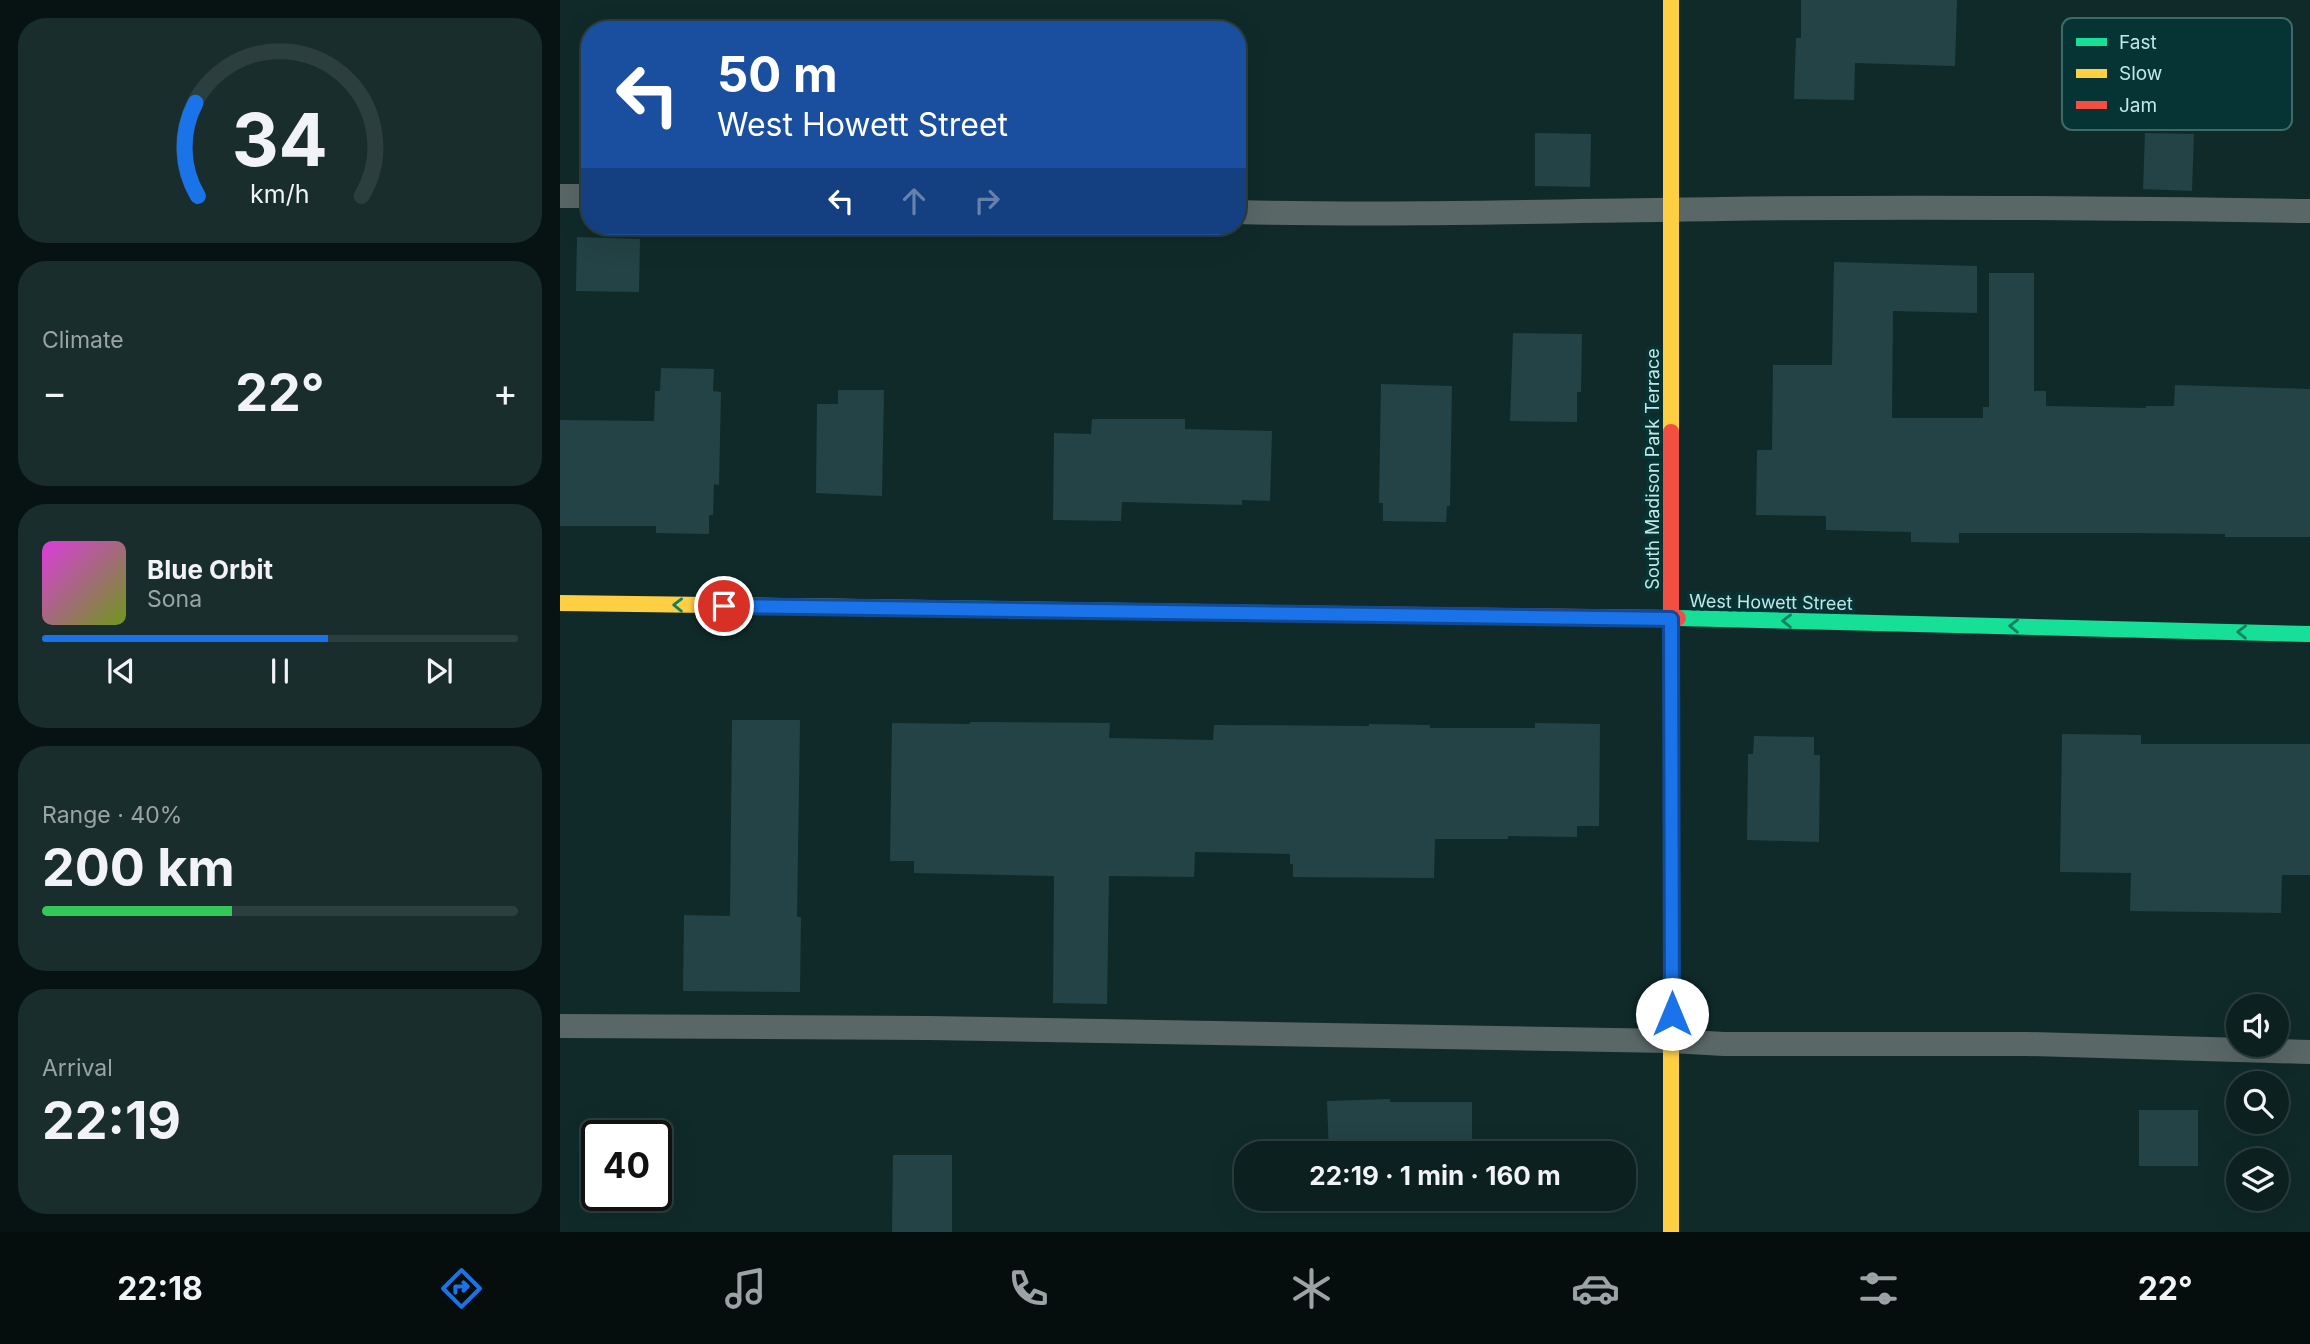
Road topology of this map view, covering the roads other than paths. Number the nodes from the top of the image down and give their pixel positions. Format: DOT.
graph roads {
  1 [pos="1671,0"];
  2 [pos="560,195"];
  3 [pos="581,196"];
  4 [pos="1672,210"];
  5 [pos="2310,211"];
  6 [pos="1246,212"];
  7 [pos="560,603"];
  8 [pos="1671,619"];
  9 [pos="2310,634"];
  10 [pos="560,1026"];
  11 [pos="1672,1041"];
  12 [pos="2310,1052"];
  13 [pos="1671,1232"];
  1 -- 4 [label="main road, South Madison Park Terrace"];
  2 -- 3 [label="lane"];
  4 -- 5 [label="lane"];
  4 -- 6 [label="lane"];
  4 -- 8 [label="main road, South Madison Park Terrace"];
  8 -- 7 [label="main road, West Howett Street, one-way"];
  9 -- 8 [label="main road, West Howett Street, one-way"];
  8 -- 11 [label="main road, South Madison Park Terrace"];
  10 -- 11 [label="lane"];
  11 -- 12 [label="lane"];
  11 -- 13 [label="main road, South Madison Park Terrace"];
}
